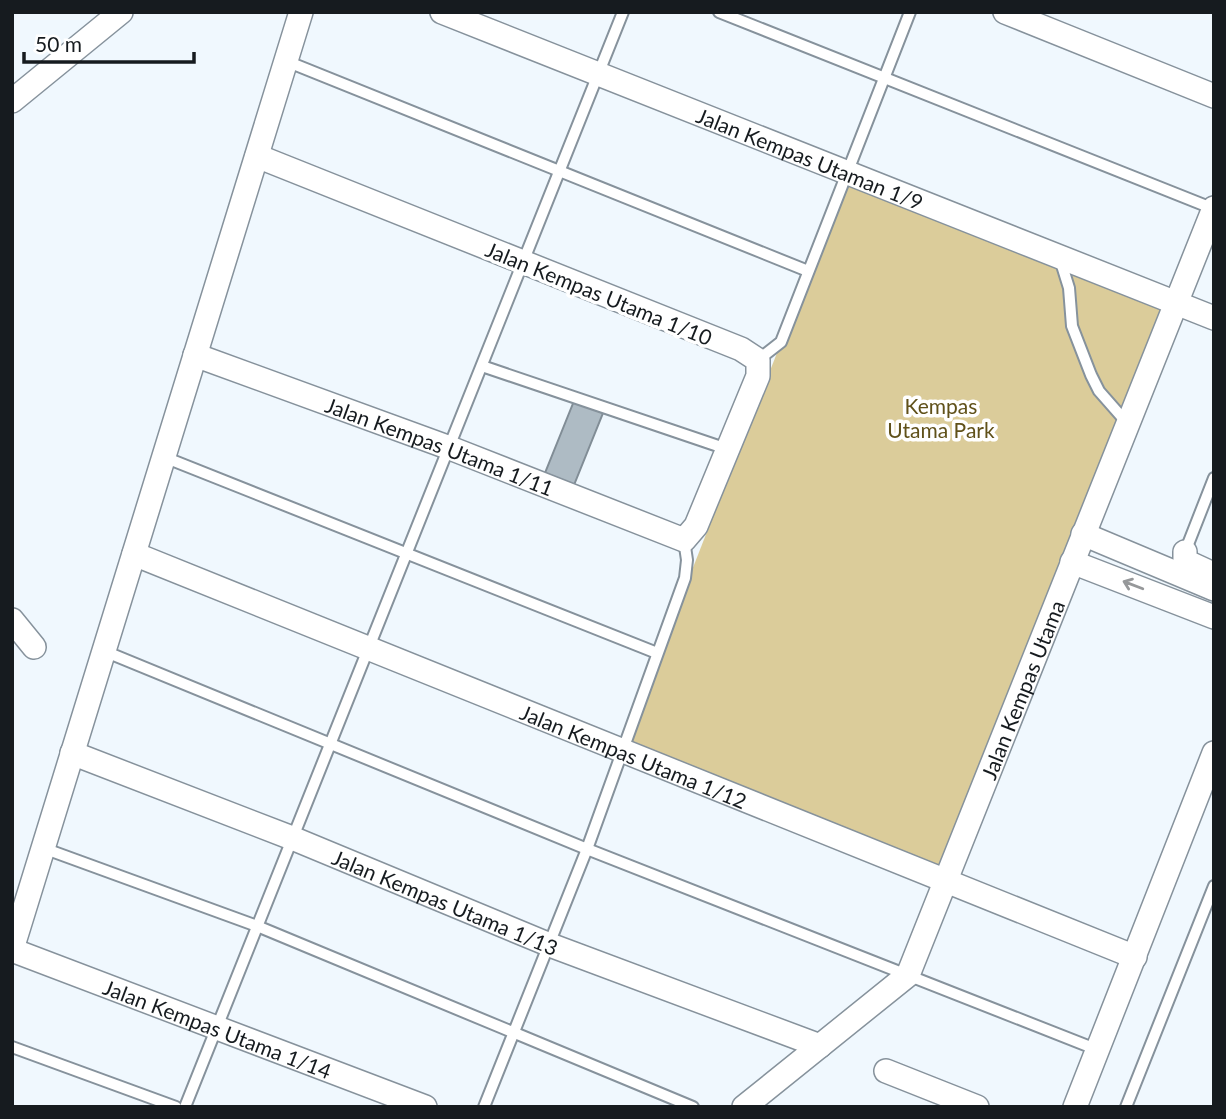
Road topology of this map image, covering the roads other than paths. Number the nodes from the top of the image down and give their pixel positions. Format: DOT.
graph roads {
  1 [pos="121,12"];
  2 [pos="301,12"];
  3 [pos="442,12"];
  4 [pos="623,12"];
  5 [pos="719,12"];
  6 [pos="910,12"];
  7 [pos="1005,12"];
  8 [pos="286,61"];
  9 [pos="598,75"];
  10 [pos="884,76"];
  11 [pos="1214,96"];
  12 [pos="12,101"];
  13 [pos="257,156"];
  14 [pos="559,172"];
  15 [pos="847,174"];
  16 [pos="1214,209"];
  17 [pos="1060,259"];
  18 [pos="523,263"];
  19 [pos="808,271"];
  20 [pos="1176,304"];
  21 [pos="1214,318"];
  22 [pos="195,355"];
  23 [pos="758,360"];
  24 [pos="482,366"];
  25 [pos="1128,424"];
  26 [pos="450,448"];
  27 [pos="727,449"];
  28 [pos="163,457"];
  29 [pos="1214,478"];
  30 [pos="1083,534"];
  31 [pos="684,540"];
  32 [pos="1185,552"];
  33 [pos="134,554"];
  34 [pos="406,555"];
  35 [pos="1072,562"];
  36 [pos="1214,574"];
  37 [pos="1214,589"];
  38 [pos="1214,617"];
  39 [pos="12,620"];
  40 [pos="34,647"];
  41 [pos="369,648"];
  42 [pos="104,651"];
  43 [pos="657,653"];
  44 [pos="330,744"];
  45 [pos="622,750"];
  46 [pos="72,753"];
  47 [pos="1214,753"];
  48 [pos="292,838"];
  49 [pos="43,848"];
  50 [pos="587,849"];
  51 [pos="945,882"];
  52 [pos="1214,886"];
  53 [pos="257,926"];
  54 [pos="550,945"];
  55 [pos="12,949"];
  56 [pos="1135,957"];
  57 [pos="908,975"];
  58 [pos="217,1027"];
  59 [pos="514,1033"];
  60 [pos="820,1046"];
  61 [pos="12,1047"];
  62 [pos="1098,1050"];
  63 [pos="886,1071"];
  64 [pos="176,1107"];
  65 [pos="185,1107"];
  66 [pos="425,1107"];
  67 [pos="484,1107"];
  68 [pos="693,1107"];
  69 [pos="744,1107"];
  70 [pos="977,1107"];
  71 [pos="1075,1107"];
  72 [pos="1126,1107"];
  1 -- 12 [label="street"];
  2 -- 8 [label="street"];
  3 -- 9 [label="street, Jalan Kempas Utaman 1/9"];
  4 -- 9 [label="lane"];
  5 -- 10 [label="lane"];
  6 -- 10 [label="lane"];
  7 -- 11 [label="street"];
  8 -- 13 [label="street"];
  8 -- 14 [label="lane"];
  9 -- 14 [label="lane"];
  9 -- 15 [label="street, Jalan Kempas Utaman 1/9"];
  10 -- 15 [label="lane"];
  10 -- 16 [label="lane"];
  13 -- 18 [label="street, Jalan Kempas Utama 1/10"];
  13 -- 22 [label="street"];
  14 -- 18 [label="lane"];
  14 -- 19 [label="lane"];
  15 -- 17 [label="street, Jalan Kempas Utaman 1/9"];
  15 -- 19 [label="lane"];
  16 -- 20 [label="street, Jalan Kempas Utama"];
  17 -- 20 [label="street, Jalan Kempas Utaman 1/9"];
  17 -- 25 [label="lane"];
  18 -- 23 [label="street, Jalan Kempas Utama 1/10"];
  18 -- 24 [label="lane"];
  19 -- 23 [label="lane"];
  20 -- 21 [label="street, Jalan Kempas Utaman 1/9"];
  20 -- 25 [label="street, Jalan Kempas Utama"];
  22 -- 26 [label="street, Jalan Kempas Utama 1/11"];
  22 -- 28 [label="street"];
  23 -- 27 [label="street"];
  24 -- 26 [label="lane"];
  24 -- 27 [label="lane"];
  25 -- 30 [label="street, Jalan Kempas Utama"];
  26 -- 31 [label="street, Jalan Kempas Utama 1/11"];
  26 -- 34 [label="lane"];
  27 -- 31 [label="street"];
  28 -- 33 [label="street"];
  28 -- 34 [label="lane"];
  29 -- 32 [label="lane"];
  30 -- 35 [label="street, Jalan Kempas Utama"];
  30 -- 37 [label="street"];
  31 -- 43 [label="lane"];
  32 -- 36 [label="street"];
  33 -- 41 [label="street, Jalan Kempas Utama 1/12"];
  33 -- 42 [label="street"];
  34 -- 41 [label="lane"];
  34 -- 43 [label="lane"];
  38 -- 35 [label="street, one-way"];
  35 -- 51 [label="street, Jalan Kempas Utama"];
  39 -- 40 [label="street"];
  41 -- 44 [label="lane"];
  41 -- 45 [label="street, Jalan Kempas Utama 1/12"];
  42 -- 44 [label="lane"];
  42 -- 46 [label="street"];
  43 -- 45 [label="lane"];
  44 -- 48 [label="lane"];
  44 -- 50 [label="lane"];
  45 -- 50 [label="lane"];
  45 -- 51 [label="street, Jalan Kempas Utama 1/12"];
  46 -- 48 [label="street, Jalan Kempas Utama 1/13"];
  46 -- 49 [label="street"];
  47 -- 56 [label="street"];
  48 -- 53 [label="lane"];
  48 -- 54 [label="street, Jalan Kempas Utama 1/13"];
  49 -- 53 [label="lane"];
  49 -- 55 [label="street"];
  50 -- 54 [label="lane"];
  50 -- 57 [label="lane"];
  51 -- 56 [label="street, Jalan Kempas Utama 1/12"];
  51 -- 57 [label="street, Jalan Kempas Utama"];
  52 -- 72 [label="lane"];
  53 -- 58 [label="lane"];
  53 -- 59 [label="lane"];
  54 -- 59 [label="lane"];
  54 -- 60 [label="street, Jalan Kempas Utama 1/13"];
  55 -- 58 [label="street, Jalan Kempas Utama 1/14"];
  56 -- 62 [label="street"];
  57 -- 60 [label="street, Jalan Kempas Utama"];
  57 -- 62 [label="lane"];
  58 -- 65 [label="lane"];
  58 -- 66 [label="street, Jalan Kempas Utama 1/14"];
  59 -- 67 [label="lane"];
  59 -- 68 [label="lane"];
  60 -- 69 [label="street, Jalan Kempas Utama"];
  61 -- 64 [label="lane"];
  62 -- 71 [label="street"];
  63 -- 70 [label="street"];
}
